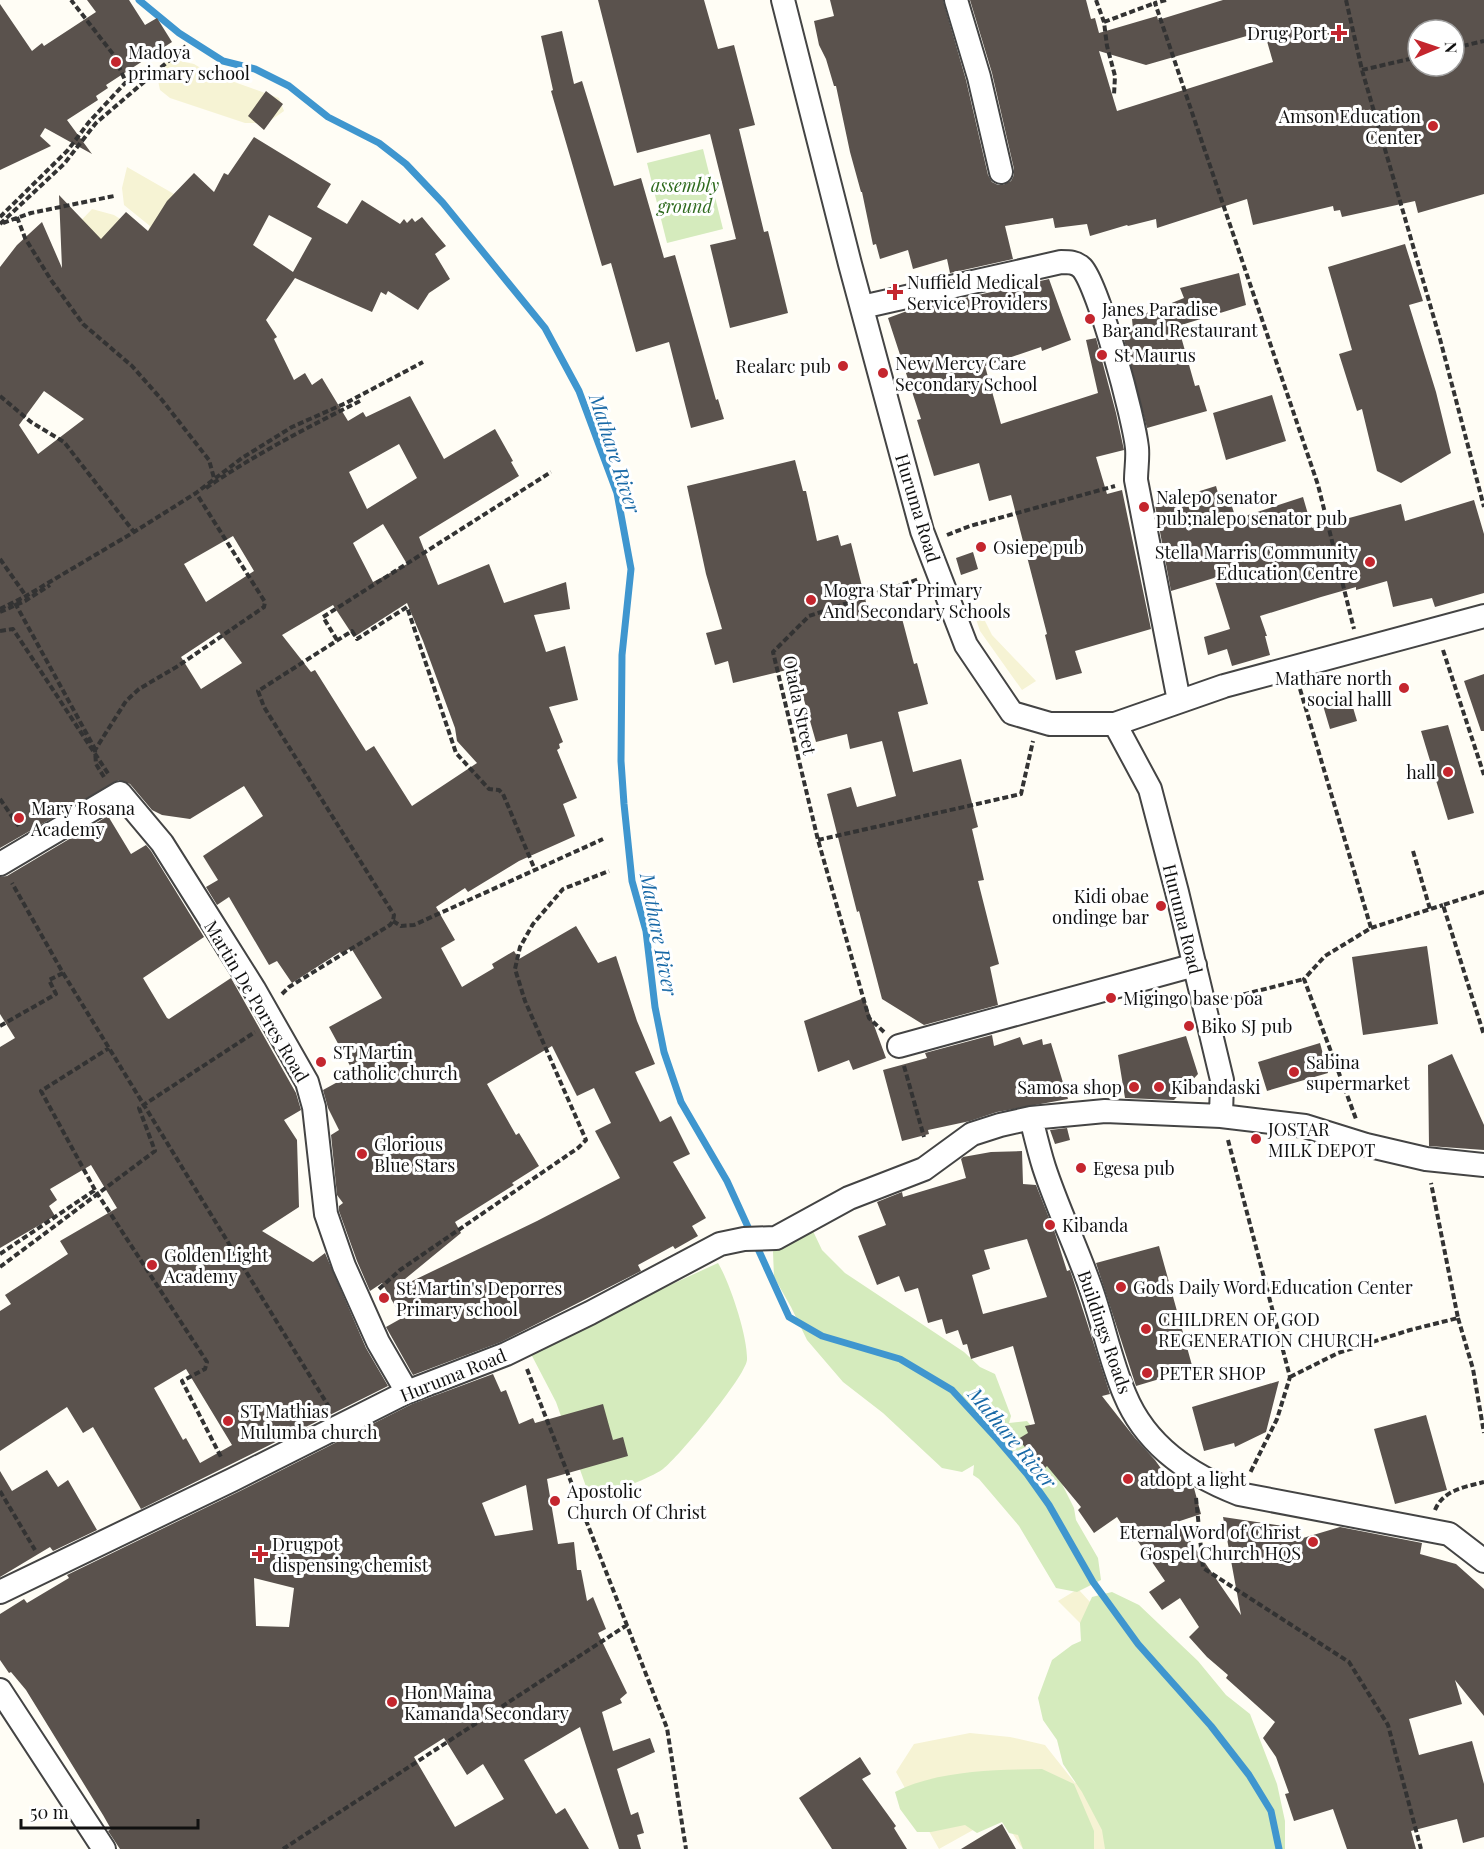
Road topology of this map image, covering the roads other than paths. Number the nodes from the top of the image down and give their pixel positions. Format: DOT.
graph roads {
  1 [pos="783,0"];
  2 [pos="956,0"];
  3 [pos="1001,172"];
  4 [pos="862,308"];
  5 [pos="1484,616"];
  6 [pos="1179,701"];
  7 [pos="1114,724"];
  8 [pos="1,864"];
  9 [pos="1195,964"];
  10 [pos="899,1046"];
  11 [pos="1221,1116"];
  12 [pos="1031,1118"];
  13 [pos="1484,1165"];
  14 [pos="407,1392"];
  15 [pos="1484,1561"];
  16 [pos="0,1592"];
  17 [pos="0,1690"];
  18 [pos="104,1849"];
  1 -- 4 [label="street, Huruma Road"];
  2 -- 3 [label="street"];
  4 -- 6 [label="street"];
  4 -- 7 [label="street, Huruma Road"];
  5 -- 6 [label="street"];
  6 -- 7 [label="street"];
  7 -- 9 [label="street, Huruma Road"];
  8 -- 14 [label="street, Martin De Porres Road"];
  9 -- 10 [label="street"];
  9 -- 11 [label="street, Huruma Road"];
  11 -- 12 [label="street"];
  11 -- 13 [label="street"];
  12 -- 14 [label="street, Huruma Road"];
  12 -- 15 [label="street, Buildings Roads"];
  14 -- 16 [label="street, Huruma Road"];
  17 -- 18 [label="street"];
}
